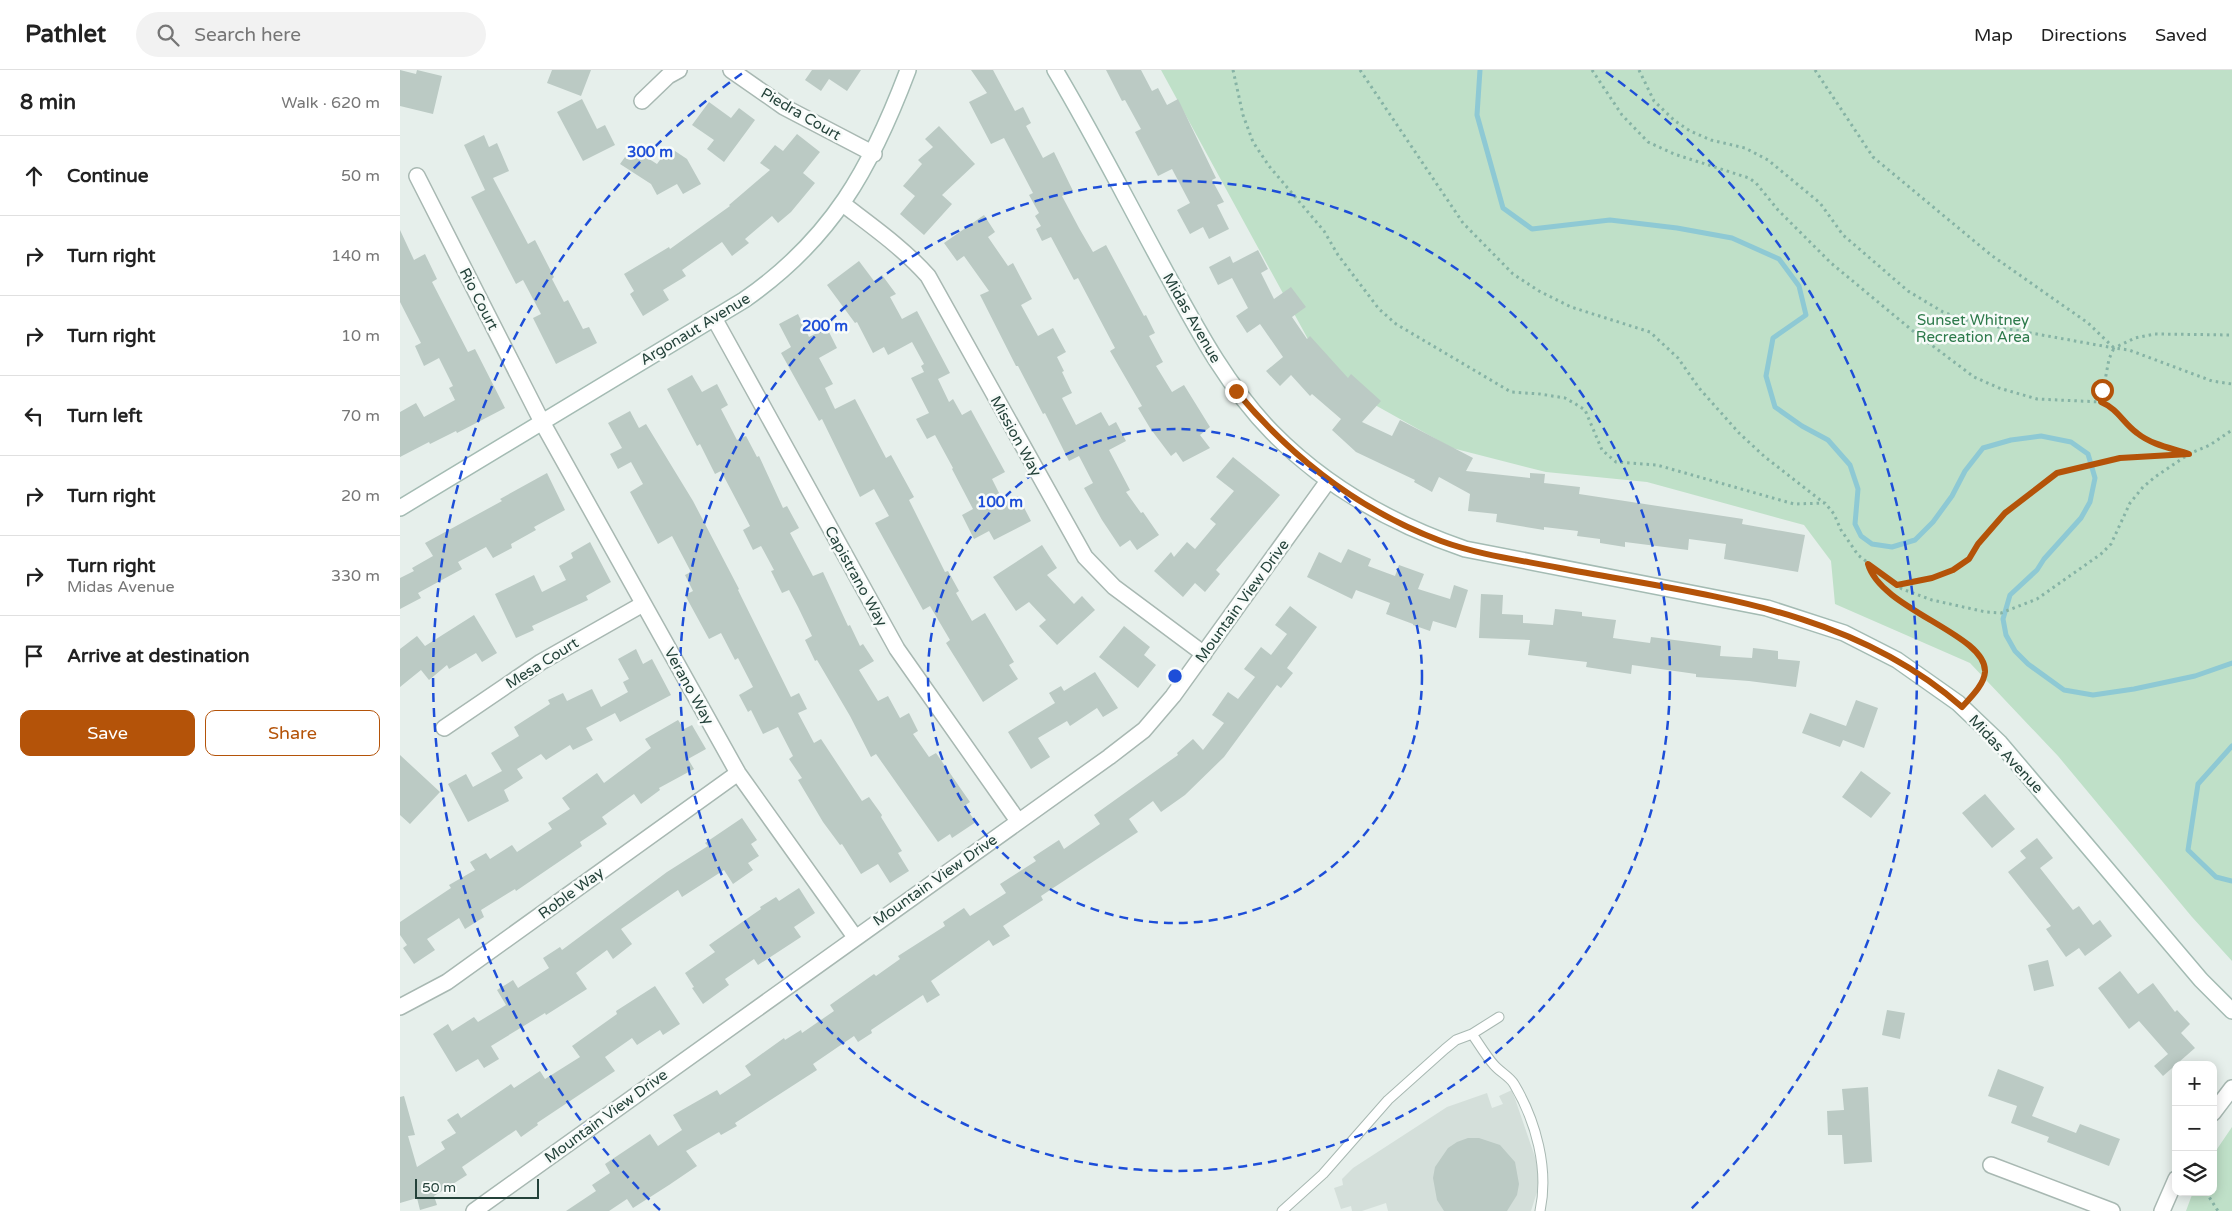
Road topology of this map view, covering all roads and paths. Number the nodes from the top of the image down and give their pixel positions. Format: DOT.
graph roads {
  1 [pos="679,70"];
  2 [pos="731,70"];
  3 [pos="908,70"];
  4 [pos="1055,70"];
  5 [pos="1234,70"];
  6 [pos="1360,70"];
  7 [pos="1592,70"];
  8 [pos="1639,70"];
  9 [pos="1816,70"];
  10 [pos="642,100"];
  11 [pos="874,154"];
  12 [pos="417,176"];
  13 [pos="843,204"];
  14 [pos="714,318"];
  15 [pos="2232,335"];
  16 [pos="2114,348"];
  17 [pos="2232,384"];
  18 [pos="2101,402"];
  19 [pos="542,422"];
  20 [pos="2232,430"];
  21 [pos="2189,454"];
  22 [pos="1328,481"];
  23 [pos="1825,503"];
  24 [pos="400,508"];
  25 [pos="1868,564"];
  26 [pos="1897,585"];
  27 [pos="643,604"];
  28 [pos="1204,654"];
  29 [pos="1962,707"];
  30 [pos="444,728"];
  31 [pos="738,773"];
  32 [pos="1018,821"];
  33 [pos="855,937"];
  34 [pos="400,1007"];
  35 [pos="2232,1011"];
  36 [pos="1499,1017"];
  37 [pos="1472,1034"];
  38 [pos="2232,1088"];
  39 [pos="2217,1108"];
  40 [pos="1990,1165"];
  41 [pos="2172,1188"];
  42 [pos="2208,1196"];
  43 [pos="2216,1210"];
  44 [pos="474,1211"];
  45 [pos="1282,1211"];
  46 [pos="1540,1211"];
  47 [pos="2112,1211"];
  48 [pos="2162,1211"];
  1 -- 10 [label="street"];
  2 -- 11 [label="street, Piedra Court"];
  3 -- 11 [label="street, Argonaut Avenue"];
  4 -- 22 [label="street, Midas Avenue"];
  5 -- 23 [label="path"];
  6 -- 23 [label="path"];
  7 -- 18 [label="path"];
  8 -- 16 [label="path"];
  9 -- 16 [label="path"];
  11 -- 13 [label="street, Argonaut Avenue"];
  12 -- 19 [label="street, Rio Court"];
  13 -- 14 [label="street, Argonaut Avenue"];
  13 -- 28 [label="street, Mission Way"];
  14 -- 19 [label="street, Argonaut Avenue"];
  14 -- 32 [label="street, Capistrano Way"];
  15 -- 16 [label="path"];
  16 -- 17 [label="path"];
  16 -- 18 [label="path"];
  18 -- 21 [label="path"];
  19 -- 24 [label="street, Argonaut Avenue"];
  19 -- 27 [label="street, Verano Way"];
  20 -- 21 [label="path"];
  21 -- 26 [label="path"];
  21 -- 26 [label="path"];
  22 -- 28 [label="street, Mountain View Drive"];
  22 -- 29 [label="street, Midas Avenue"];
  23 -- 25 [label="path"];
  25 -- 26 [label="path"];
  25 -- 29 [label="path"];
  27 -- 30 [label="street, Mesa Court"];
  27 -- 31 [label="street, Verano Way"];
  28 -- 32 [label="street, Mountain View Drive"];
  29 -- 35 [label="street, Midas Avenue"];
  31 -- 33 [label="street, Verano Way"];
  31 -- 34 [label="street, Roble Way"];
  32 -- 33 [label="street, Mountain View Drive"];
  33 -- 44 [label="street, Mountain View Drive"];
  36 -- 37 [label="lane"];
  37 -- 45 [label="lane"];
  37 -- 46 [label="lane"];
  38 -- 39 [label="street"];
  40 -- 47 [label="street"];
  41 -- 48 [label="street"];
  42 -- 43 [label="path"];
}
